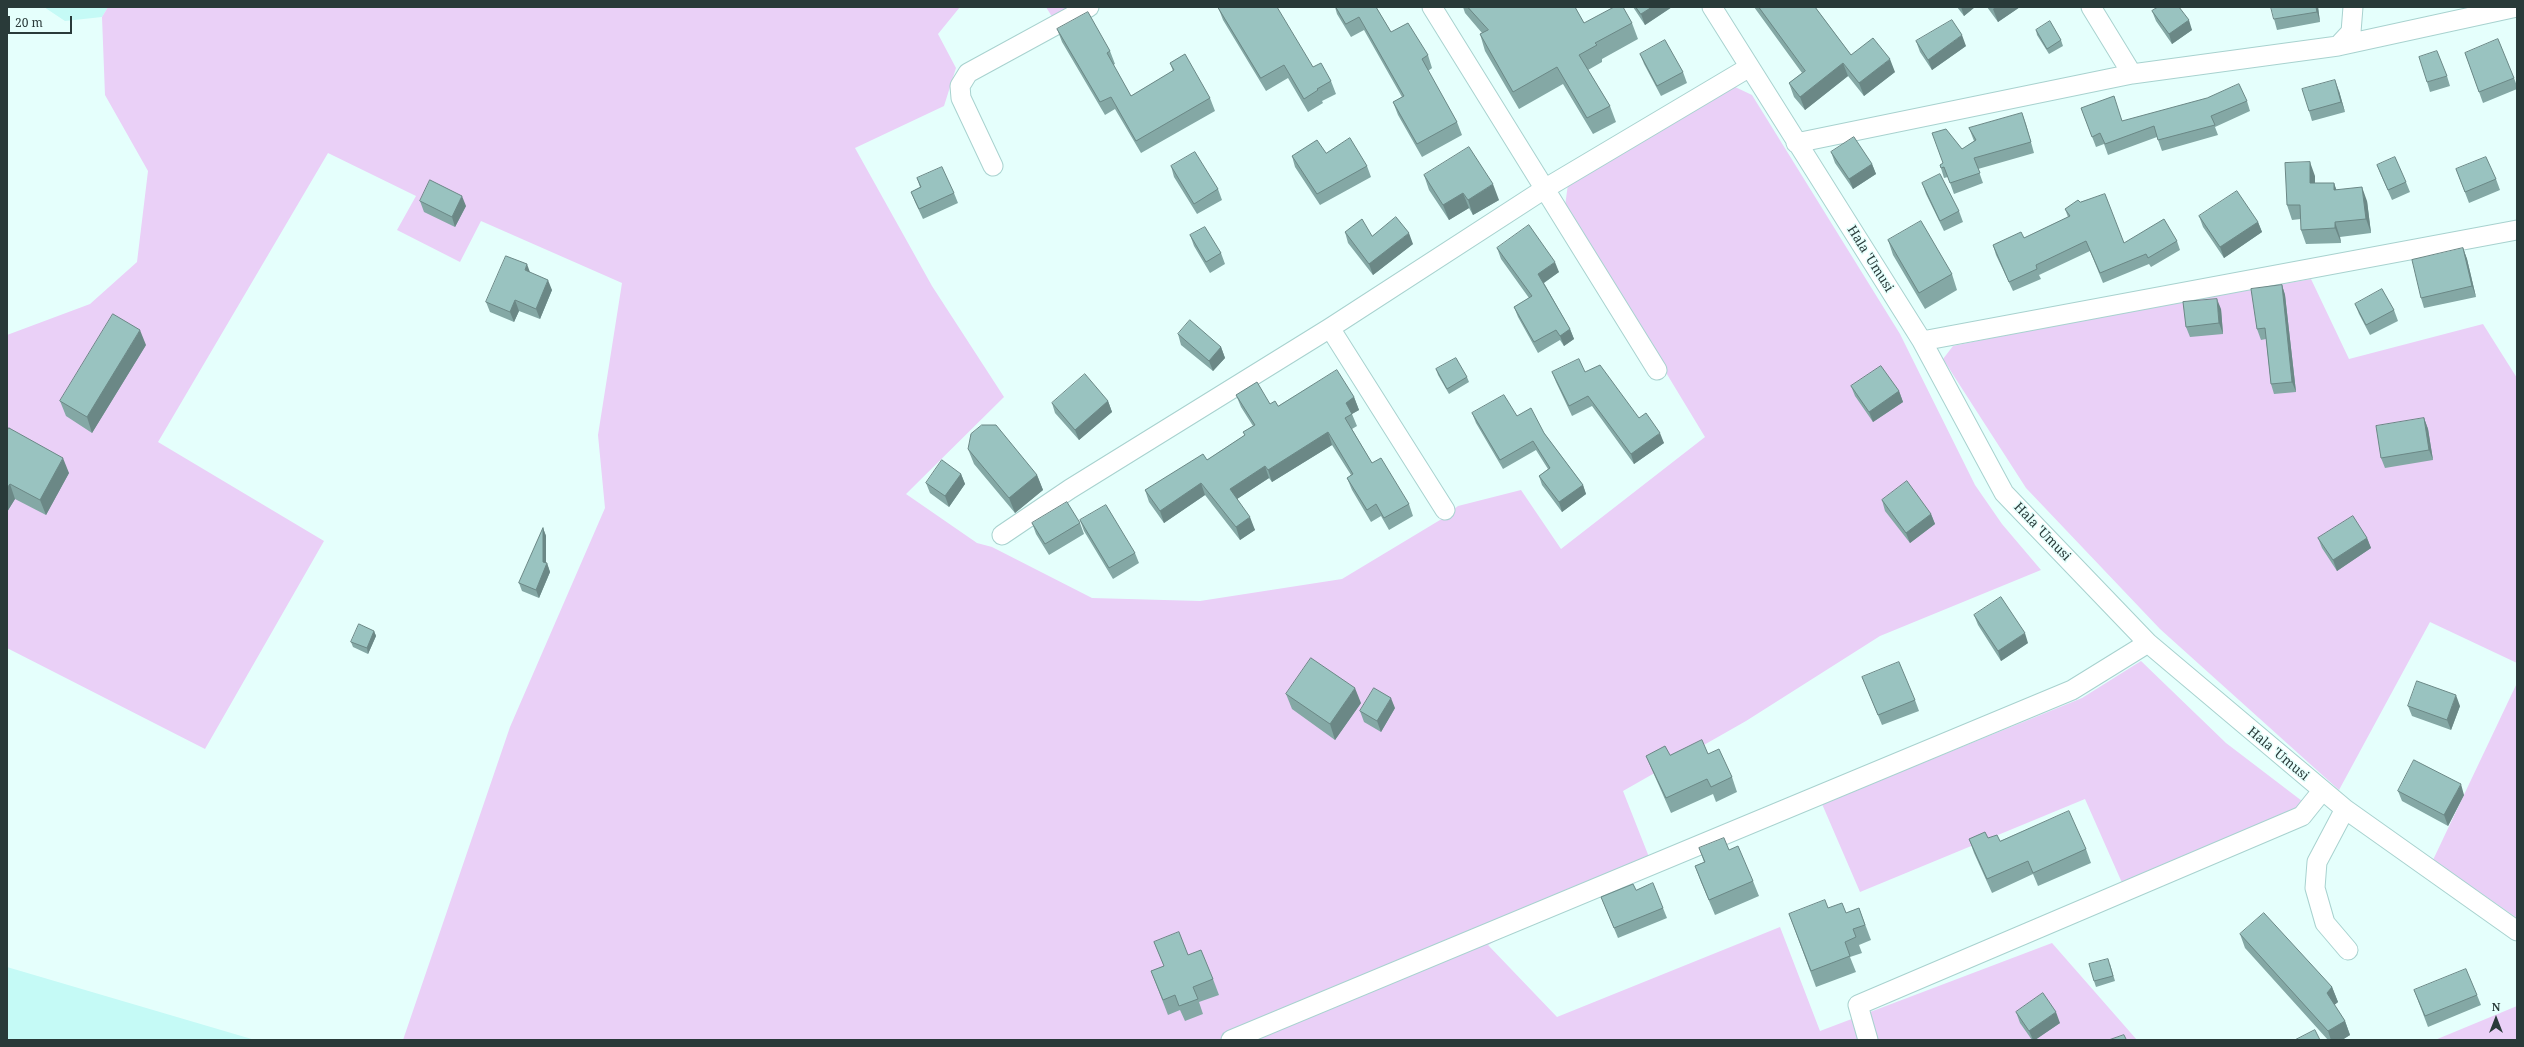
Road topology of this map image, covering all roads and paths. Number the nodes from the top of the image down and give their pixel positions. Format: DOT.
graph roads {
  1 [pos="1089,7"];
  2 [pos="1432,7"];
  3 [pos="1712,7"];
  4 [pos="2091,7"];
  5 [pos="2353,7"];
  6 [pos="2517,7"];
  7 [pos="2338,46"];
  8 [pos="1748,68"];
  9 [pos="2132,74"];
  10 [pos="1796,143"];
  11 [pos="993,166"];
  12 [pos="1546,188"];
  13 [pos="2517,230"];
  14 [pos="1330,328"];
  15 [pos="1922,341"];
  16 [pos="1657,370"];
  17 [pos="1445,510"];
  18 [pos="1002,535"];
  19 [pos="2148,642"];
  20 [pos="2322,791"];
  21 [pos="2344,809"];
  22 [pos="2517,931"];
  23 [pos="2348,950"];
  24 [pos="1231,1040"];
  25 [pos="1868,1040"];
  1 -- 11 [label="street"];
  2 -- 12 [label="street"];
  3 -- 8 [label="street, Hala 'Umusi"];
  4 -- 9 [label="street"];
  5 -- 7 [label="street"];
  6 -- 7 [label="street"];
  7 -- 9 [label="street"];
  8 -- 10 [label="street, Hala 'Umusi"];
  8 -- 12 [label="street"];
  9 -- 10 [label="street"];
  10 -- 15 [label="street, Hala 'Umusi"];
  12 -- 14 [label="street"];
  12 -- 16 [label="street"];
  13 -- 15 [label="street"];
  14 -- 17 [label="street"];
  14 -- 18 [label="street"];
  15 -- 19 [label="street, Hala 'Umusi"];
  19 -- 20 [label="street, Hala 'Umusi"];
  19 -- 24 [label="street"];
  20 -- 21 [label="street, Hala 'Umusi"];
  20 -- 25 [label="street"];
  21 -- 22 [label="street, Hala 'Umusi"];
  21 -- 23 [label="street"];
}
